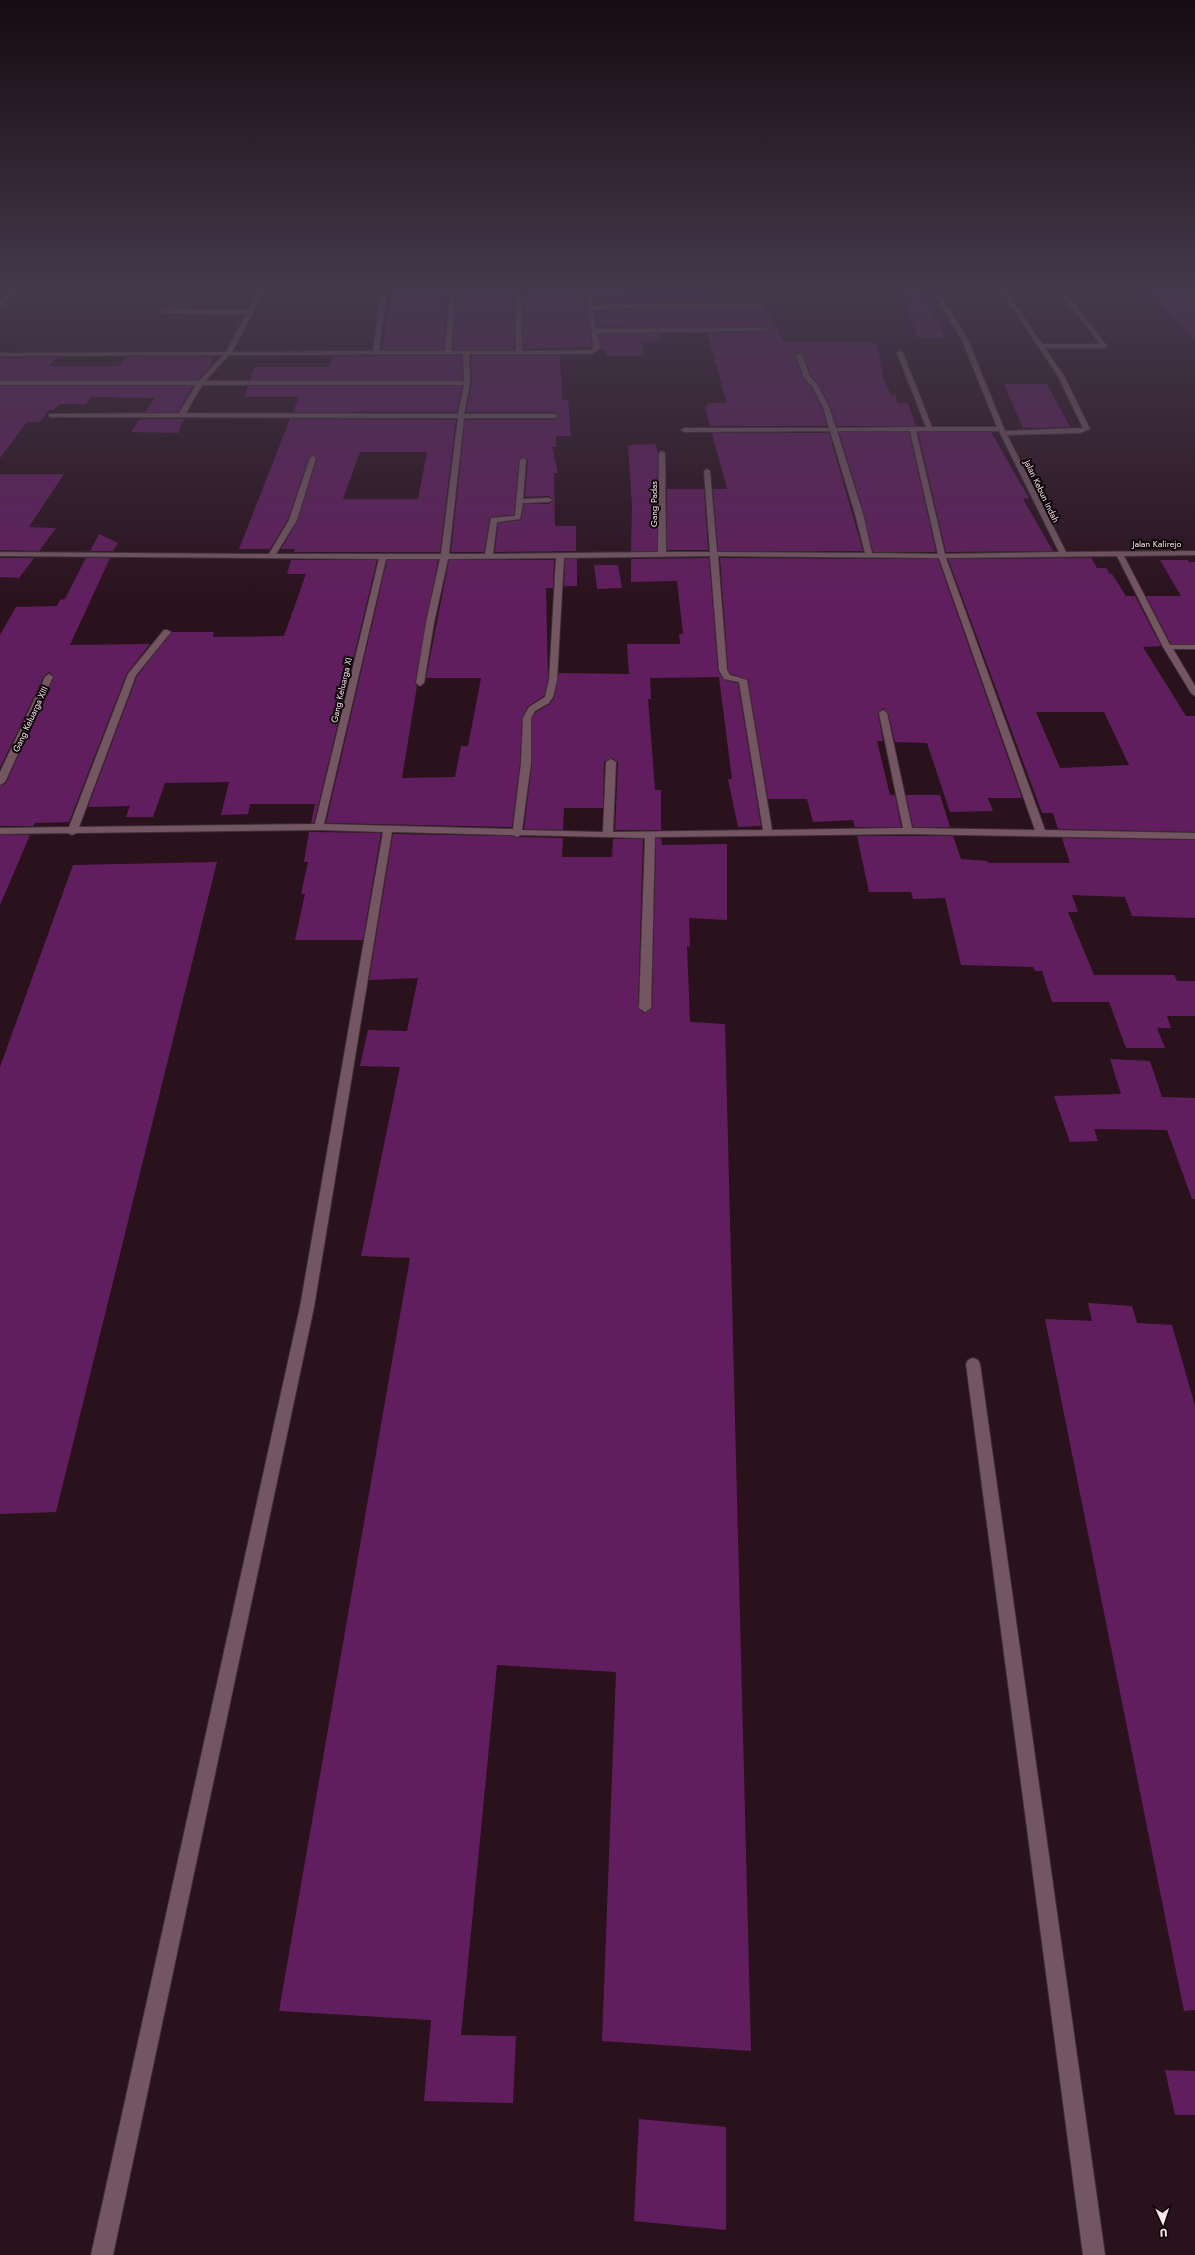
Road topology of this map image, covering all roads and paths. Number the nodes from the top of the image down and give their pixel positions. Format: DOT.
graph roads {
  1 [pos="196,391"];
  2 [pos="466,391"];
  3 [pos="818,391"];
  4 [pos="915,391"];
  5 [pos="986,391"];
  6 [pos="1069,391"];
  7 [pos="51,415"];
  8 [pos="181,416"];
  9 [pos="461,416"];
  10 [pos="554,416"];
  11 [pos="930,429"];
  12 [pos="684,430"];
  13 [pos="832,430"];
  14 [pos="913,430"];
  15 [pos="1002,431"];
  16 [pos="662,453"];
  17 [pos="313,458"];
  18 [pos="522,460"];
  19 [pos="707,471"];
  20 [pos="549,500"];
  21 [pos="520,501"];
  22 [pos="1063,553"];
  23 [pos="1118,553"];
  24 [pos="1195,553"];
  25 [pos="0,554"];
  26 [pos="662,554"];
  27 [pos="713,554"];
  28 [pos="445,555"];
  29 [pos="560,555"];
  30 [pos="869,555"];
  31 [pos="271,556"];
  32 [pos="489,556"];
  33 [pos="942,556"];
  34 [pos="383,557"];
  35 [pos="167,632"];
  36 [pos="1168,647"];
  37 [pos="1195,647"];
  38 [pos="49,677"];
  39 [pos="420,683"];
  40 [pos="1195,693"];
  41 [pos="883,713"];
  42 [pos="610,762"];
  43 [pos="0,782"];
  44 [pos="319,827"];
  45 [pos="388,830"];
  46 [pos="908,831"];
  47 [pos="0,832"];
  48 [pos="72,832"];
  49 [pos="768,833"];
  50 [pos="1041,833"];
  51 [pos="517,834"];
  52 [pos="608,835"];
  53 [pos="650,835"];
  54 [pos="1195,836"];
  55 [pos="645,1008"];
  56 [pos="973,1364"];
  57 [pos="102,2255"];
  58 [pos="1094,2255"];
  1 -- 8 [label="street"];
  2 -- 9 [label="street"];
  3 -- 13 [label="street"];
  4 -- 11 [label="street"];
  5 -- 15 [label="street, Jalan Kebun Indah"];
  6 -- 15 [label="street"];
  7 -- 8 [label="street"];
  8 -- 9 [label="street"];
  9 -- 10 [label="street"];
  9 -- 28 [label="street"];
  11 -- 14 [label="street"];
  11 -- 15 [label="street"];
  12 -- 13 [label="street"];
  13 -- 14 [label="street"];
  13 -- 30 [label="street"];
  14 -- 33 [label="street"];
  15 -- 22 [label="street, Jalan Kebun Indah"];
  16 -- 26 [label="street, Gang Padas"];
  17 -- 31 [label="street"];
  18 -- 21 [label="street"];
  19 -- 27 [label="street"];
  20 -- 21 [label="street"];
  21 -- 32 [label="street"];
  22 -- 23 [label="street, Jalan Kalirejo"];
  22 -- 33 [label="street, Jalan Kalirejo"];
  23 -- 24 [label="street, Jalan Kalirejo"];
  23 -- 36 [label="street"];
  25 -- 31 [label="street, Jalan Kalirejo"];
  26 -- 27 [label="street, Jalan Kalirejo"];
  26 -- 29 [label="street, Jalan Kalirejo"];
  27 -- 30 [label="street, Jalan Kalirejo"];
  27 -- 49 [label="street"];
  28 -- 32 [label="street, Jalan Kalirejo"];
  28 -- 34 [label="street, Jalan Kalirejo"];
  28 -- 39 [label="street"];
  29 -- 32 [label="street, Jalan Kalirejo"];
  29 -- 51 [label="street"];
  30 -- 33 [label="street, Jalan Kalirejo"];
  31 -- 34 [label="street, Jalan Kalirejo"];
  33 -- 50 [label="street"];
  34 -- 44 [label="street, Gang Keluarga XI"];
  35 -- 48 [label="street"];
  36 -- 37 [label="street"];
  36 -- 40 [label="street"];
  38 -- 43 [label="street, Gang Keluarga XIII"];
  41 -- 46 [label="street"];
  42 -- 52 [label="street"];
  44 -- 45 [label="street"];
  44 -- 48 [label="street"];
  45 -- 51 [label="street"];
  45 -- 57 [label="street"];
  46 -- 49 [label="street"];
  46 -- 50 [label="street"];
  47 -- 48 [label="street"];
  49 -- 53 [label="street"];
  50 -- 54 [label="street"];
  51 -- 52 [label="street"];
  52 -- 53 [label="street"];
  53 -- 55 [label="street"];
  56 -- 58 [label="street"];
}
